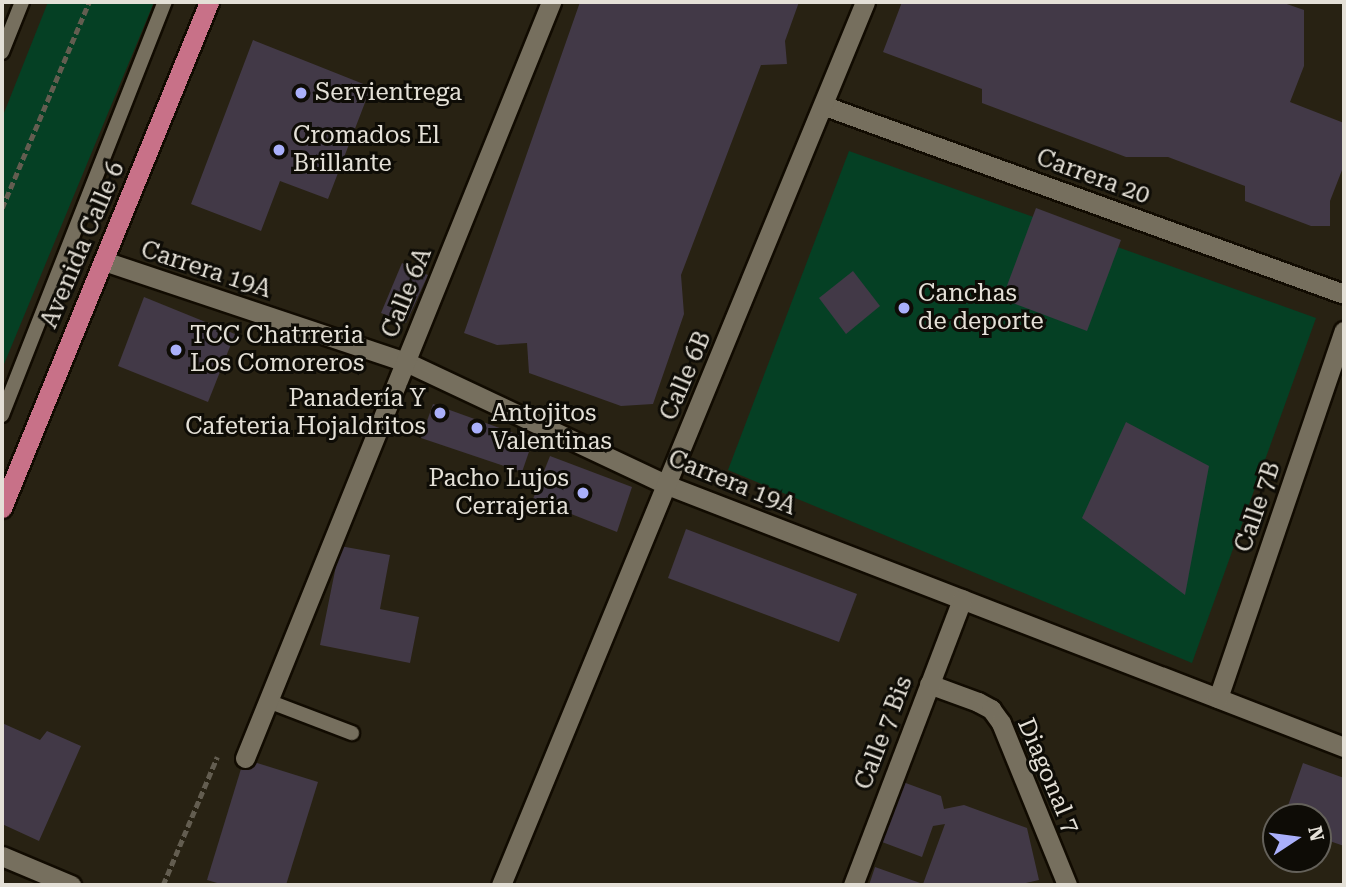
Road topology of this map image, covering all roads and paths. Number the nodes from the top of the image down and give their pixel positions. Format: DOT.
graph roads {
  1 [pos="22,2"];
  2 [pos="89,2"];
  3 [pos="164,2"];
  4 [pos="209,2"];
  5 [pos="551,2"];
  6 [pos="865,2"];
  7 [pos="2,52"];
  8 [pos="825,106"];
  9 [pos="2,208"];
  10 [pos="104,261"];
  11 [pos="1344,294"];
  12 [pos="1344,331"];
  13 [pos="406,362"];
  14 [pos="2,415"];
  15 [pos="667,485"];
  16 [pos="2,508"];
  17 [pos="962,599"];
  18 [pos="929,684"];
  19 [pos="1218,698"];
  20 [pos="268,701"];
  21 [pos="352,733"];
  22 [pos="1344,747"];
  23 [pos="220,748"];
  24 [pos="245,758"];
  25 [pos="2,856"];
  26 [pos="71,885"];
  27 [pos="163,885"];
  28 [pos="501,885"];
  29 [pos="853,885"];
  30 [pos="1067,885"];
  1 -- 7 [label="lane"];
  2 -- 9 [label="path"];
  3 -- 14 [label="lane"];
  4 -- 10 [label="main road, Avenida Calle 6"];
  5 -- 13 [label="street, Calle 6A"];
  6 -- 8 [label="street, Calle 6B"];
  8 -- 11 [label="street, Carrera 20"];
  8 -- 15 [label="street, Calle 6B"];
  10 -- 13 [label="street, Carrera 19A"];
  10 -- 16 [label="main road, Avenida Calle 6"];
  12 -- 19 [label="street, Calle 7B"];
  13 -- 15 [label="street, Carrera 19A"];
  13 -- 20 [label="street, Calle 6A"];
  15 -- 17 [label="street, Carrera 19A"];
  15 -- 28 [label="street, Calle 6B"];
  17 -- 18 [label="street, Calle 7 Bis"];
  17 -- 19 [label="street, Carrera 19A"];
  18 -- 29 [label="street, Calle 7 Bis"];
  18 -- 30 [label="street, Diagonal 7"];
  19 -- 22 [label="street, Carrera 19A"];
  20 -- 21 [label="lane"];
  20 -- 24 [label="street, Calle 6A"];
  23 -- 27 [label="path"];
  25 -- 26 [label="street"];
}
